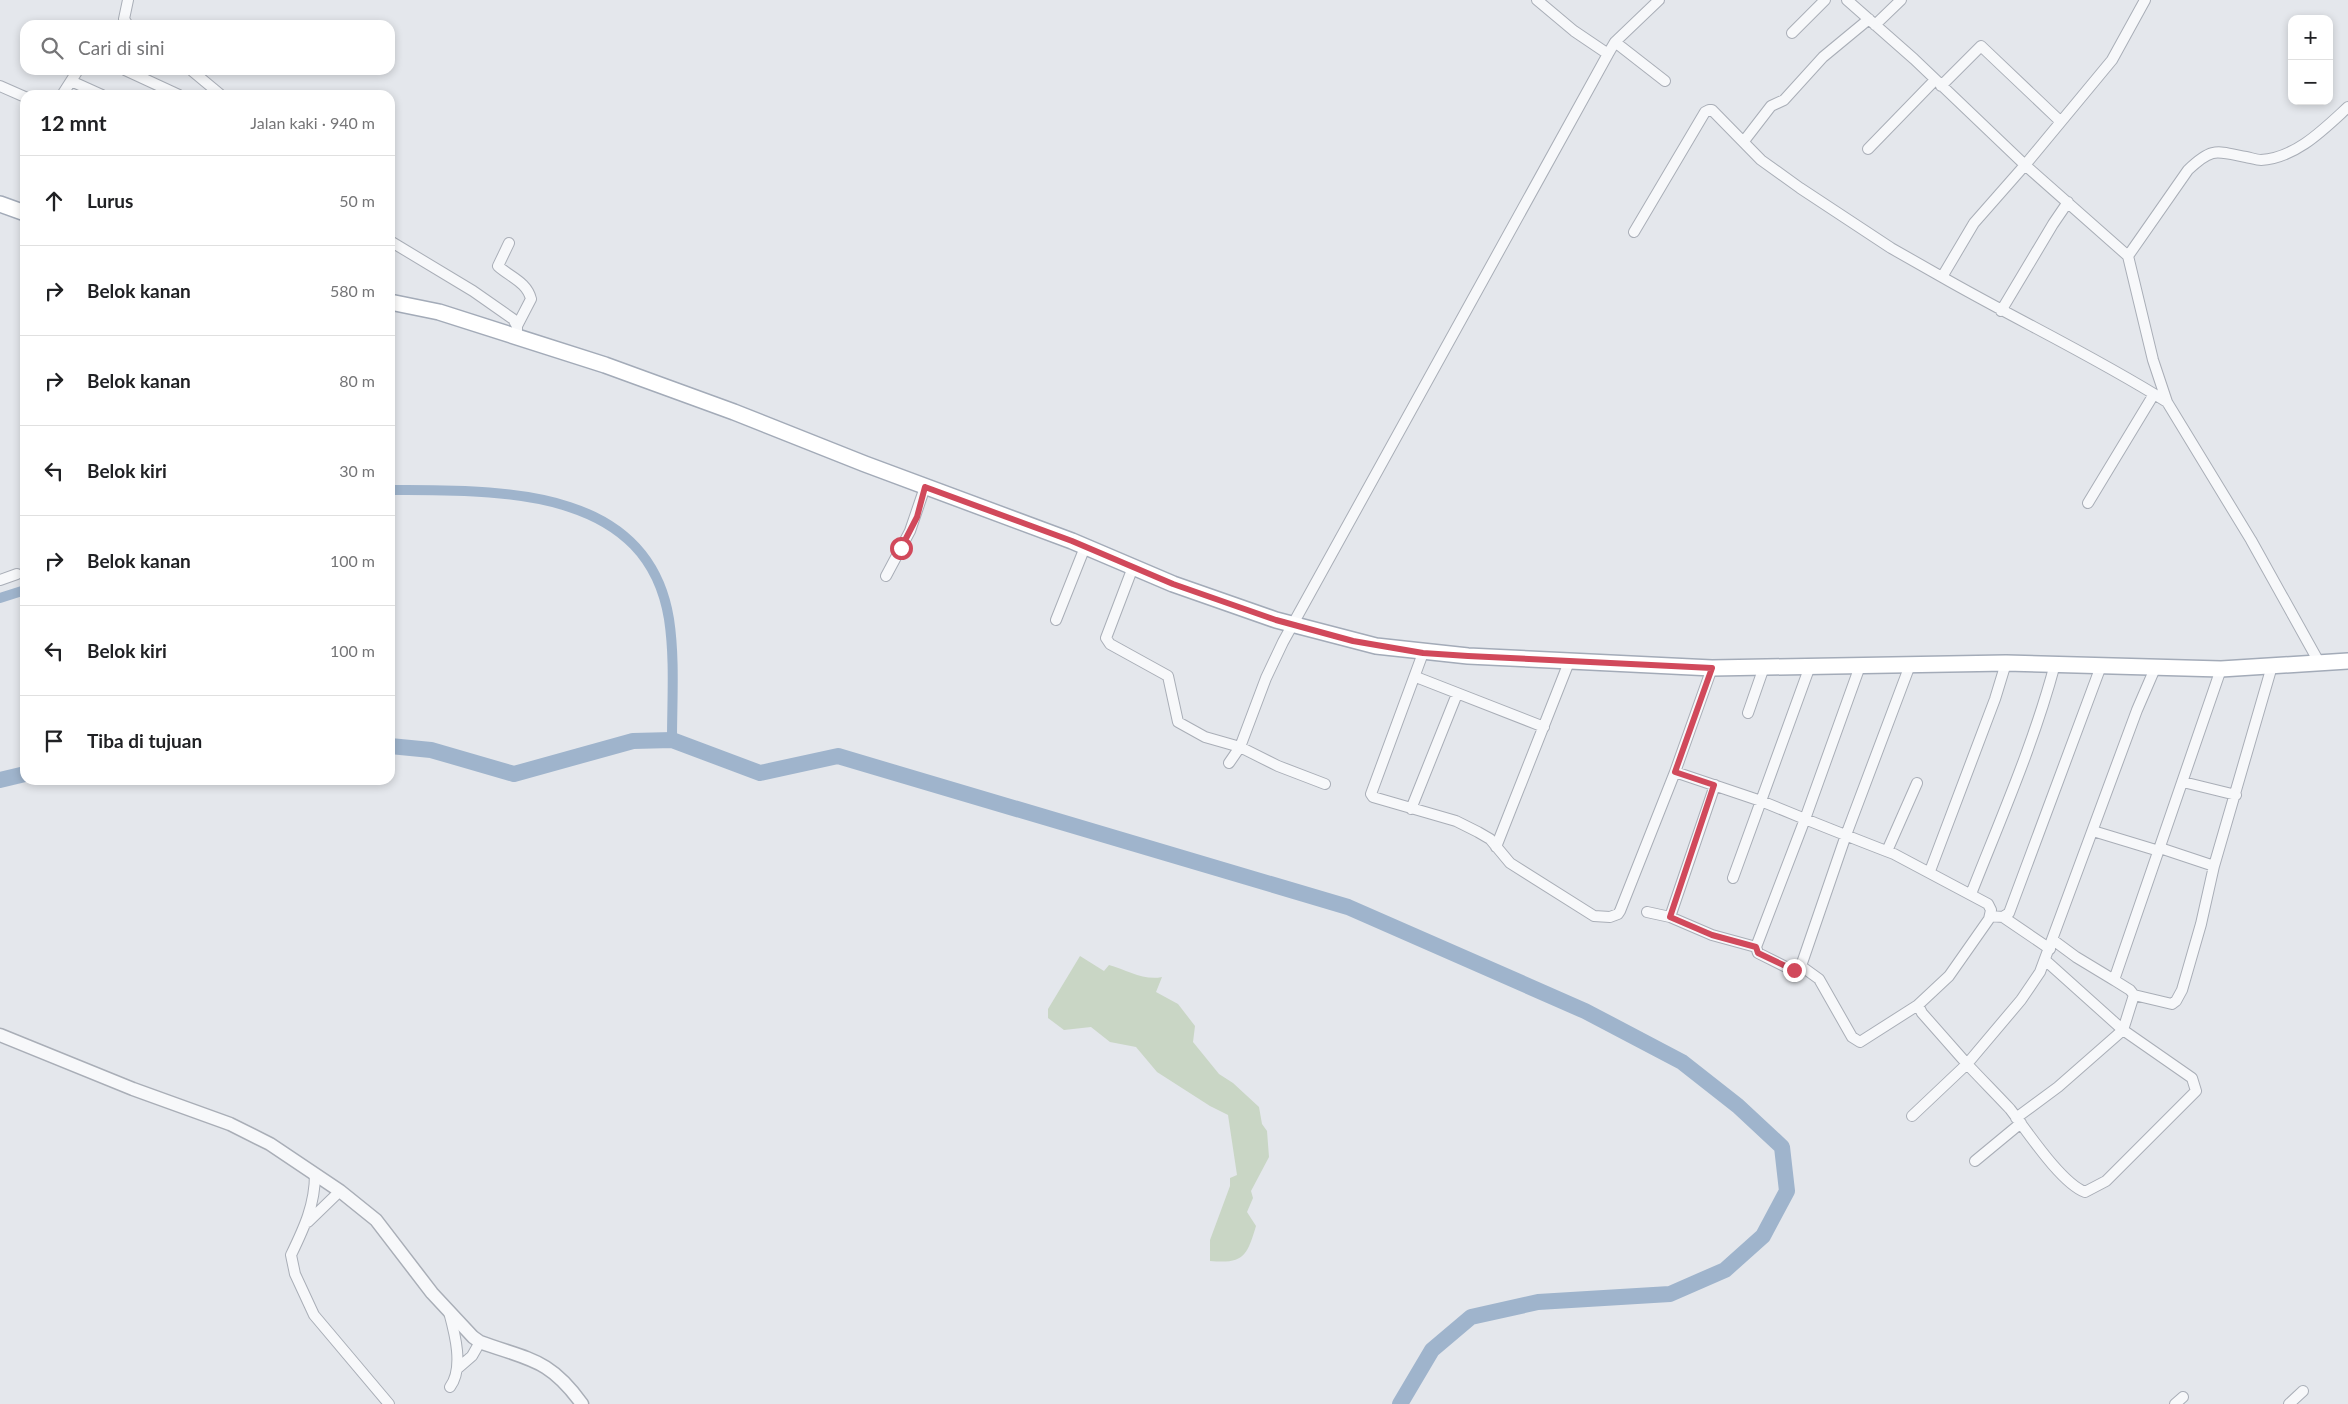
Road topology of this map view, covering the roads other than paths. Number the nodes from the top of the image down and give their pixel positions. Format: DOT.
graph roads {
  1 [pos="128,0"];
  2 [pos="1537,0"];
  3 [pos="1658,0"];
  4 [pos="1825,0"];
  5 [pos="1847,0"];
  6 [pos="1901,0"];
  7 [pos="2145,0"];
  8 [pos="124,20"];
  9 [pos="1872,22"];
  10 [pos="1792,33"];
  11 [pos="1615,42"];
  12 [pos="1608,54"];
  13 [pos="75,75"];
  14 [pos="136,75"];
  15 [pos="197,75"];
  16 [pos="71,81"];
  17 [pos="1665,81"];
  18 [pos="1938,83"];
  19 [pos="0,86"];
  20 [pos="65,90"];
  21 [pos="91,90"];
  22 [pos="168,90"];
  23 [pos="215,90"];
  24 [pos="20,95"];
  25 [pos="2348,107"];
  26 [pos="2060,121"];
  27 [pos="1744,141"];
  28 [pos="1868,149"];
  29 [pos="2025,165"];
  30 [pos="2068,202"];
  31 [pos="0,204"];
  32 [pos="20,211"];
  33 [pos="1634,232"];
  34 [pos="395,244"];
  35 [pos="509,244"];
  36 [pos="2128,256"];
  37 [pos="1942,277"];
  38 [pos="395,303"];
  39 [pos="2001,311"];
  40 [pos="517,331"];
  41 [pos="2154,394"];
  42 [pos="2167,402"];
  43 [pos="925,487"];
  44 [pos="2088,503"];
  45 [pos="1085,547"];
  46 [pos="1133,567"];
  47 [pos="17,574"];
  48 [pos="886,576"];
  49 [pos="0,580"];
  50 [pos="1056,620"];
  51 [pos="1294,624"];
  52 [pos="1423,653"];
  53 [pos="2348,661"];
  54 [pos="1569,662"];
  55 [pos="2006,663"];
  56 [pos="1910,664"];
  57 [pos="2055,664"];
  58 [pos="2320,664"];
  59 [pos="1810,666"];
  60 [pos="1860,666"];
  61 [pos="2101,666"];
  62 [pos="2156,666"];
  63 [pos="2272,666"];
  64 [pos="1764,667"];
  65 [pos="1712,668"];
  66 [pos="2221,669"];
  67 [pos="1416,677"];
  68 [pos="1457,694"];
  69 [pos="1748,713"];
  70 [pos="1544,727"];
  71 [pos="1240,747"];
  72 [pos="1229,763"];
  73 [pos="1675,772"];
  74 [pos="2183,782"];
  75 [pos="1917,783"];
  76 [pos="1326,784"];
  77 [pos="1714,785"];
  78 [pos="2236,794"];
  79 [pos="1761,801"];
  80 [pos="1411,809"];
  81 [pos="1805,819"];
  82 [pos="2093,831"];
  83 [pos="1846,835"];
  84 [pos="1496,847"];
  85 [pos="2160,849"];
  86 [pos="1887,851"];
  87 [pos="2214,866"];
  88 [pos="1930,871"];
  89 [pos="1733,878"];
  90 [pos="1971,894"];
  91 [pos="1647,912"];
  92 [pos="1990,916"];
  93 [pos="1670,917"];
  94 [pos="2003,917"];
  95 [pos="2052,944"];
  96 [pos="1756,947"];
  97 [pos="2045,960"];
  98 [pos="1801,966"];
  99 [pos="2114,980"];
  100 [pos="2134,995"];
  101 [pos="1918,1004"];
  102 [pos="2123,1030"];
  103 [pos="0,1035"];
  104 [pos="1967,1064"];
  105 [pos="1912,1116"];
  106 [pos="2018,1120"];
  107 [pos="1975,1161"];
  108 [pos="315,1174"];
  109 [pos="340,1190"];
  110 [pos="306,1225"];
  111 [pos="449,1311"];
  112 [pos="480,1342"];
  113 [pos="457,1369"];
  114 [pos="450,1388"];
  115 [pos="2303,1391"];
  116 [pos="389,1404"];
  117 [pos="582,1404"];
  118 [pos="2288,1404"];
  1 -- 8 [label="street"];
  2 -- 12 [label="street"];
  3 -- 11 [label="street"];
  4 -- 10 [label="street"];
  5 -- 9 [label="street"];
  6 -- 9 [label="street"];
  7 -- 26 [label="street"];
  9 -- 18 [label="street"];
  9 -- 27 [label="street"];
  11 -- 12 [label="street"];
  11 -- 17 [label="street"];
  12 -- 51 [label="street"];
  13 -- 16 [label="street"];
  14 -- 22 [label="street"];
  15 -- 23 [label="street"];
  16 -- 20 [label="street"];
  16 -- 21 [label="street"];
  18 -- 26 [label="street"];
  18 -- 28 [label="street"];
  18 -- 29 [label="street"];
  19 -- 24 [label="street"];
  25 -- 36 [label="street"];
  26 -- 29 [label="street"];
  27 -- 33 [label="street"];
  27 -- 37 [label="street"];
  29 -- 30 [label="street"];
  29 -- 37 [label="street"];
  30 -- 36 [label="street"];
  30 -- 39 [label="street"];
  31 -- 32 [label="main road"];
  34 -- 40 [label="street"];
  35 -- 40 [label="street"];
  36 -- 42 [label="street"];
  37 -- 39 [label="street"];
  38 -- 40 [label="main road"];
  39 -- 41 [label="street"];
  40 -- 43 [label="main road"];
  41 -- 42 [label="street"];
  41 -- 44 [label="street"];
  42 -- 58 [label="street"];
  43 -- 45 [label="main road"];
  43 -- 48 [label="street"];
  45 -- 46 [label="main road"];
  45 -- 50 [label="street"];
  46 -- 51 [label="main road"];
  46 -- 71 [label="street"];
  47 -- 49 [label="street"];
  51 -- 52 [label="main road"];
  51 -- 71 [label="street"];
  52 -- 54 [label="main road"];
  52 -- 67 [label="street"];
  53 -- 58 [label="main road"];
  54 -- 65 [label="main road"];
  54 -- 70 [label="street"];
  55 -- 56 [label="main road"];
  55 -- 57 [label="main road"];
  55 -- 88 [label="street"];
  56 -- 60 [label="main road"];
  56 -- 83 [label="street"];
  57 -- 61 [label="main road"];
  57 -- 90 [label="street"];
  58 -- 63 [label="main road"];
  59 -- 60 [label="main road"];
  59 -- 64 [label="main road"];
  59 -- 79 [label="street"];
  60 -- 81 [label="street"];
  61 -- 62 [label="main road"];
  61 -- 94 [label="street"];
  62 -- 66 [label="main road"];
  62 -- 82 [label="street"];
  63 -- 66 [label="main road"];
  63 -- 78 [label="street"];
  64 -- 65 [label="main road"];
  64 -- 69 [label="street"];
  65 -- 73 [label="street"];
  66 -- 74 [label="street"];
  67 -- 68 [label="street"];
  67 -- 80 [label="street"];
  68 -- 70 [label="street"];
  68 -- 80 [label="street"];
  70 -- 84 [label="street"];
  71 -- 72 [label="street"];
  71 -- 76 [label="street"];
  73 -- 77 [label="street"];
  73 -- 84 [label="street"];
  74 -- 78 [label="street"];
  74 -- 85 [label="street"];
  75 -- 86 [label="street"];
  77 -- 79 [label="street"];
  77 -- 93 [label="street"];
  78 -- 87 [label="street"];
  79 -- 81 [label="street"];
  79 -- 89 [label="street"];
  80 -- 84 [label="street"];
  81 -- 83 [label="street"];
  81 -- 96 [label="street"];
  82 -- 85 [label="street"];
  82 -- 95 [label="street"];
  83 -- 86 [label="street"];
  83 -- 98 [label="street"];
  85 -- 87 [label="street"];
  85 -- 99 [label="street"];
  86 -- 88 [label="street"];
  87 -- 100 [label="street"];
  88 -- 90 [label="street"];
  90 -- 92 [label="street"];
  91 -- 93 [label="street"];
  92 -- 94 [label="street"];
  92 -- 101 [label="street"];
  93 -- 96 [label="street"];
  94 -- 95 [label="street"];
  95 -- 97 [label="street"];
  95 -- 99 [label="street"];
  96 -- 98 [label="street"];
  97 -- 102 [label="street"];
  97 -- 104 [label="street"];
  98 -- 101 [label="street"];
  99 -- 100 [label="street"];
  100 -- 102 [label="street"];
  101 -- 104 [label="street"];
  102 -- 106 [label="street"];
  102 -- 106 [label="street"];
  103 -- 108 [label="street"];
  104 -- 105 [label="street"];
  104 -- 106 [label="street"];
  106 -- 107 [label="street"];
  108 -- 109 [label="street"];
  108 -- 110 [label="street"];
  109 -- 110 [label="street"];
  109 -- 111 [label="street"];
  110 -- 116 [label="street"];
  111 -- 112 [label="street"];
  111 -- 113 [label="street"];
  112 -- 113 [label="street"];
  112 -- 117 [label="street"];
  113 -- 114 [label="street"];
  115 -- 118 [label="street"];
}
